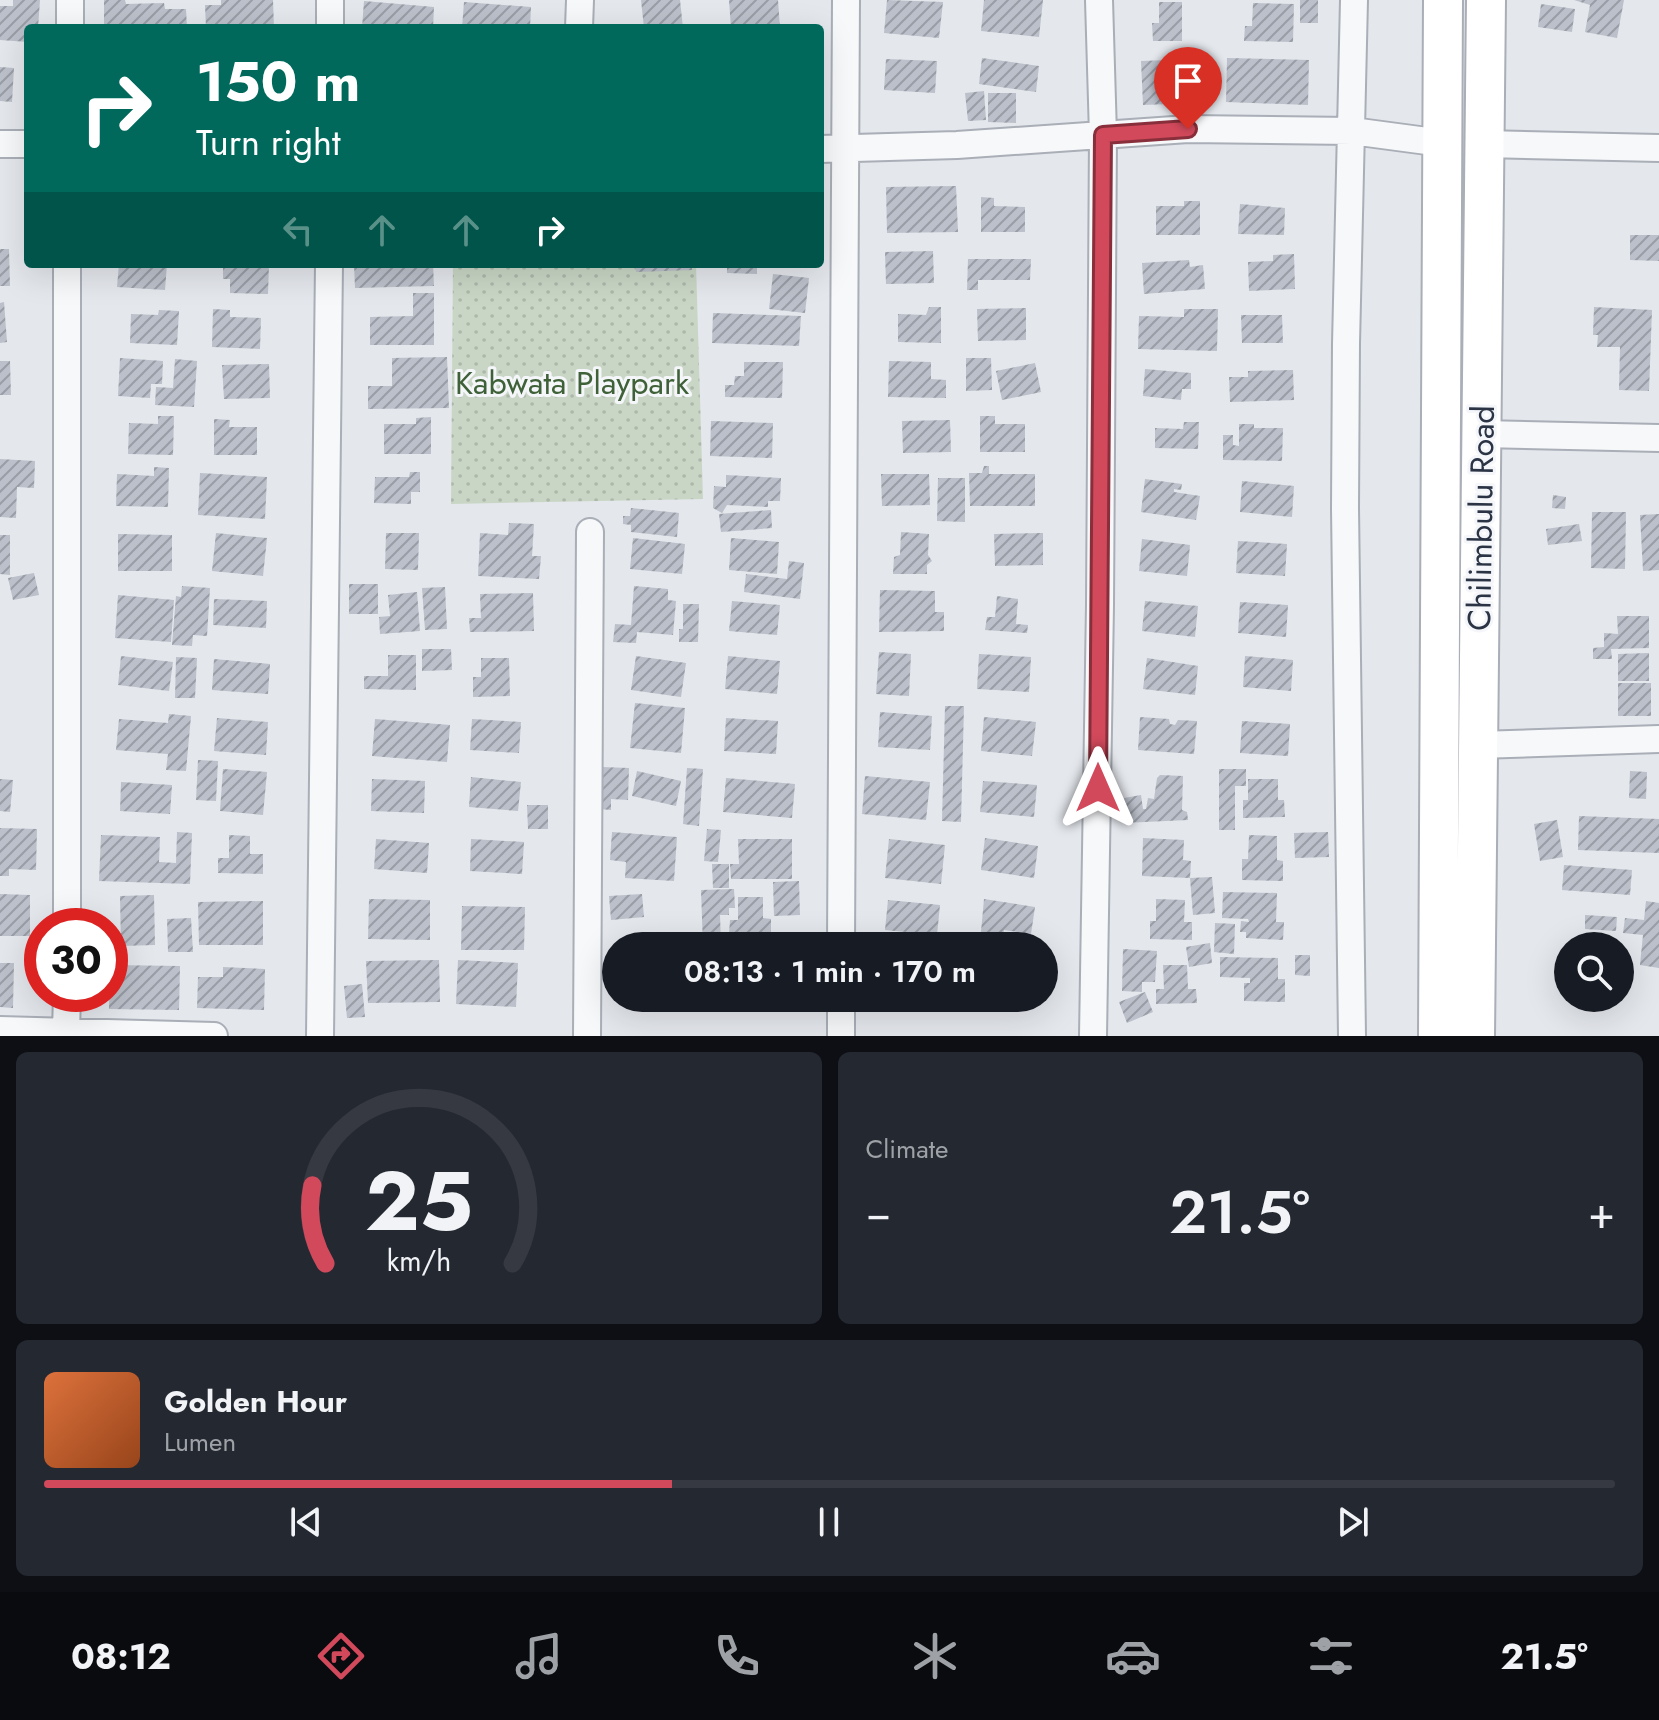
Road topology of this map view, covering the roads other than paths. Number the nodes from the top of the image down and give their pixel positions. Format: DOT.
graph roads {
  1 [pos="70,0"];
  2 [pos="330,0"];
  3 [pos="580,0"];
  4 [pos="846,0"];
  5 [pos="1099,0"];
  6 [pos="1354,0"];
  7 [pos="1443,0"];
  8 [pos="1486,0"];
  9 [pos="70,24"];
  10 [pos="330,24"];
  11 [pos="579,24"];
  12 [pos="1352,131"];
  13 [pos="1103,135"];
  14 [pos="1442,143"];
  15 [pos="0,144"];
  16 [pos="24,144"];
  17 [pos="1484,144"];
  18 [pos="1659,147"];
  19 [pos="833,148"];
  20 [pos="67,268"];
  21 [pos="329,268"];
  22 [pos="1482,434"];
  23 [pos="1659,438"];
  24 [pos="590,532"];
  25 [pos="1659,739"];
  26 [pos="1478,745"];
  27 [pos="67,908"];
  28 [pos="841,932"];
  29 [pos="67,1012"];
  30 [pos="841,1012"];
  31 [pos="0,1030"];
  32 [pos="66,1032"];
  33 [pos="214,1036"];
  34 [pos="320,1036"];
  35 [pos="587,1036"];
  36 [pos="841,1036"];
  37 [pos="1093,1036"];
  38 [pos="1352,1036"];
  39 [pos="1438,1036"];
  40 [pos="1475,1036"];
  1 -- 9 [label="street"];
  2 -- 10 [label="street"];
  3 -- 11 [label="street"];
  4 -- 19 [label="street"];
  5 -- 13 [label="street"];
  6 -- 12 [label="street"];
  7 -- 14 [label="main road, Chilimbulu Road"];
  8 -- 17 [label="main road, Chilimbulu Road"];
  12 -- 13 [label="street"];
  12 -- 14 [label="street"];
  12 -- 38 [label="street"];
  13 -- 19 [label="street"];
  13 -- 37 [label="street"];
  14 -- 39 [label="main road, Chilimbulu Road"];
  15 -- 16 [label="street"];
  17 -- 18 [label="street"];
  17 -- 22 [label="main road, Chilimbulu Road"];
  19 -- 28 [label="street"];
  20 -- 27 [label="street"];
  21 -- 34 [label="street"];
  22 -- 23 [label="street"];
  22 -- 26 [label="main road, Chilimbulu Road"];
  24 -- 35 [label="street"];
  25 -- 26 [label="street"];
  26 -- 40 [label="main road, Chilimbulu Road"];
  29 -- 32 [label="street"];
  30 -- 36 [label="street"];
  31 -- 32 [label="street"];
  32 -- 33 [label="street"];
}
